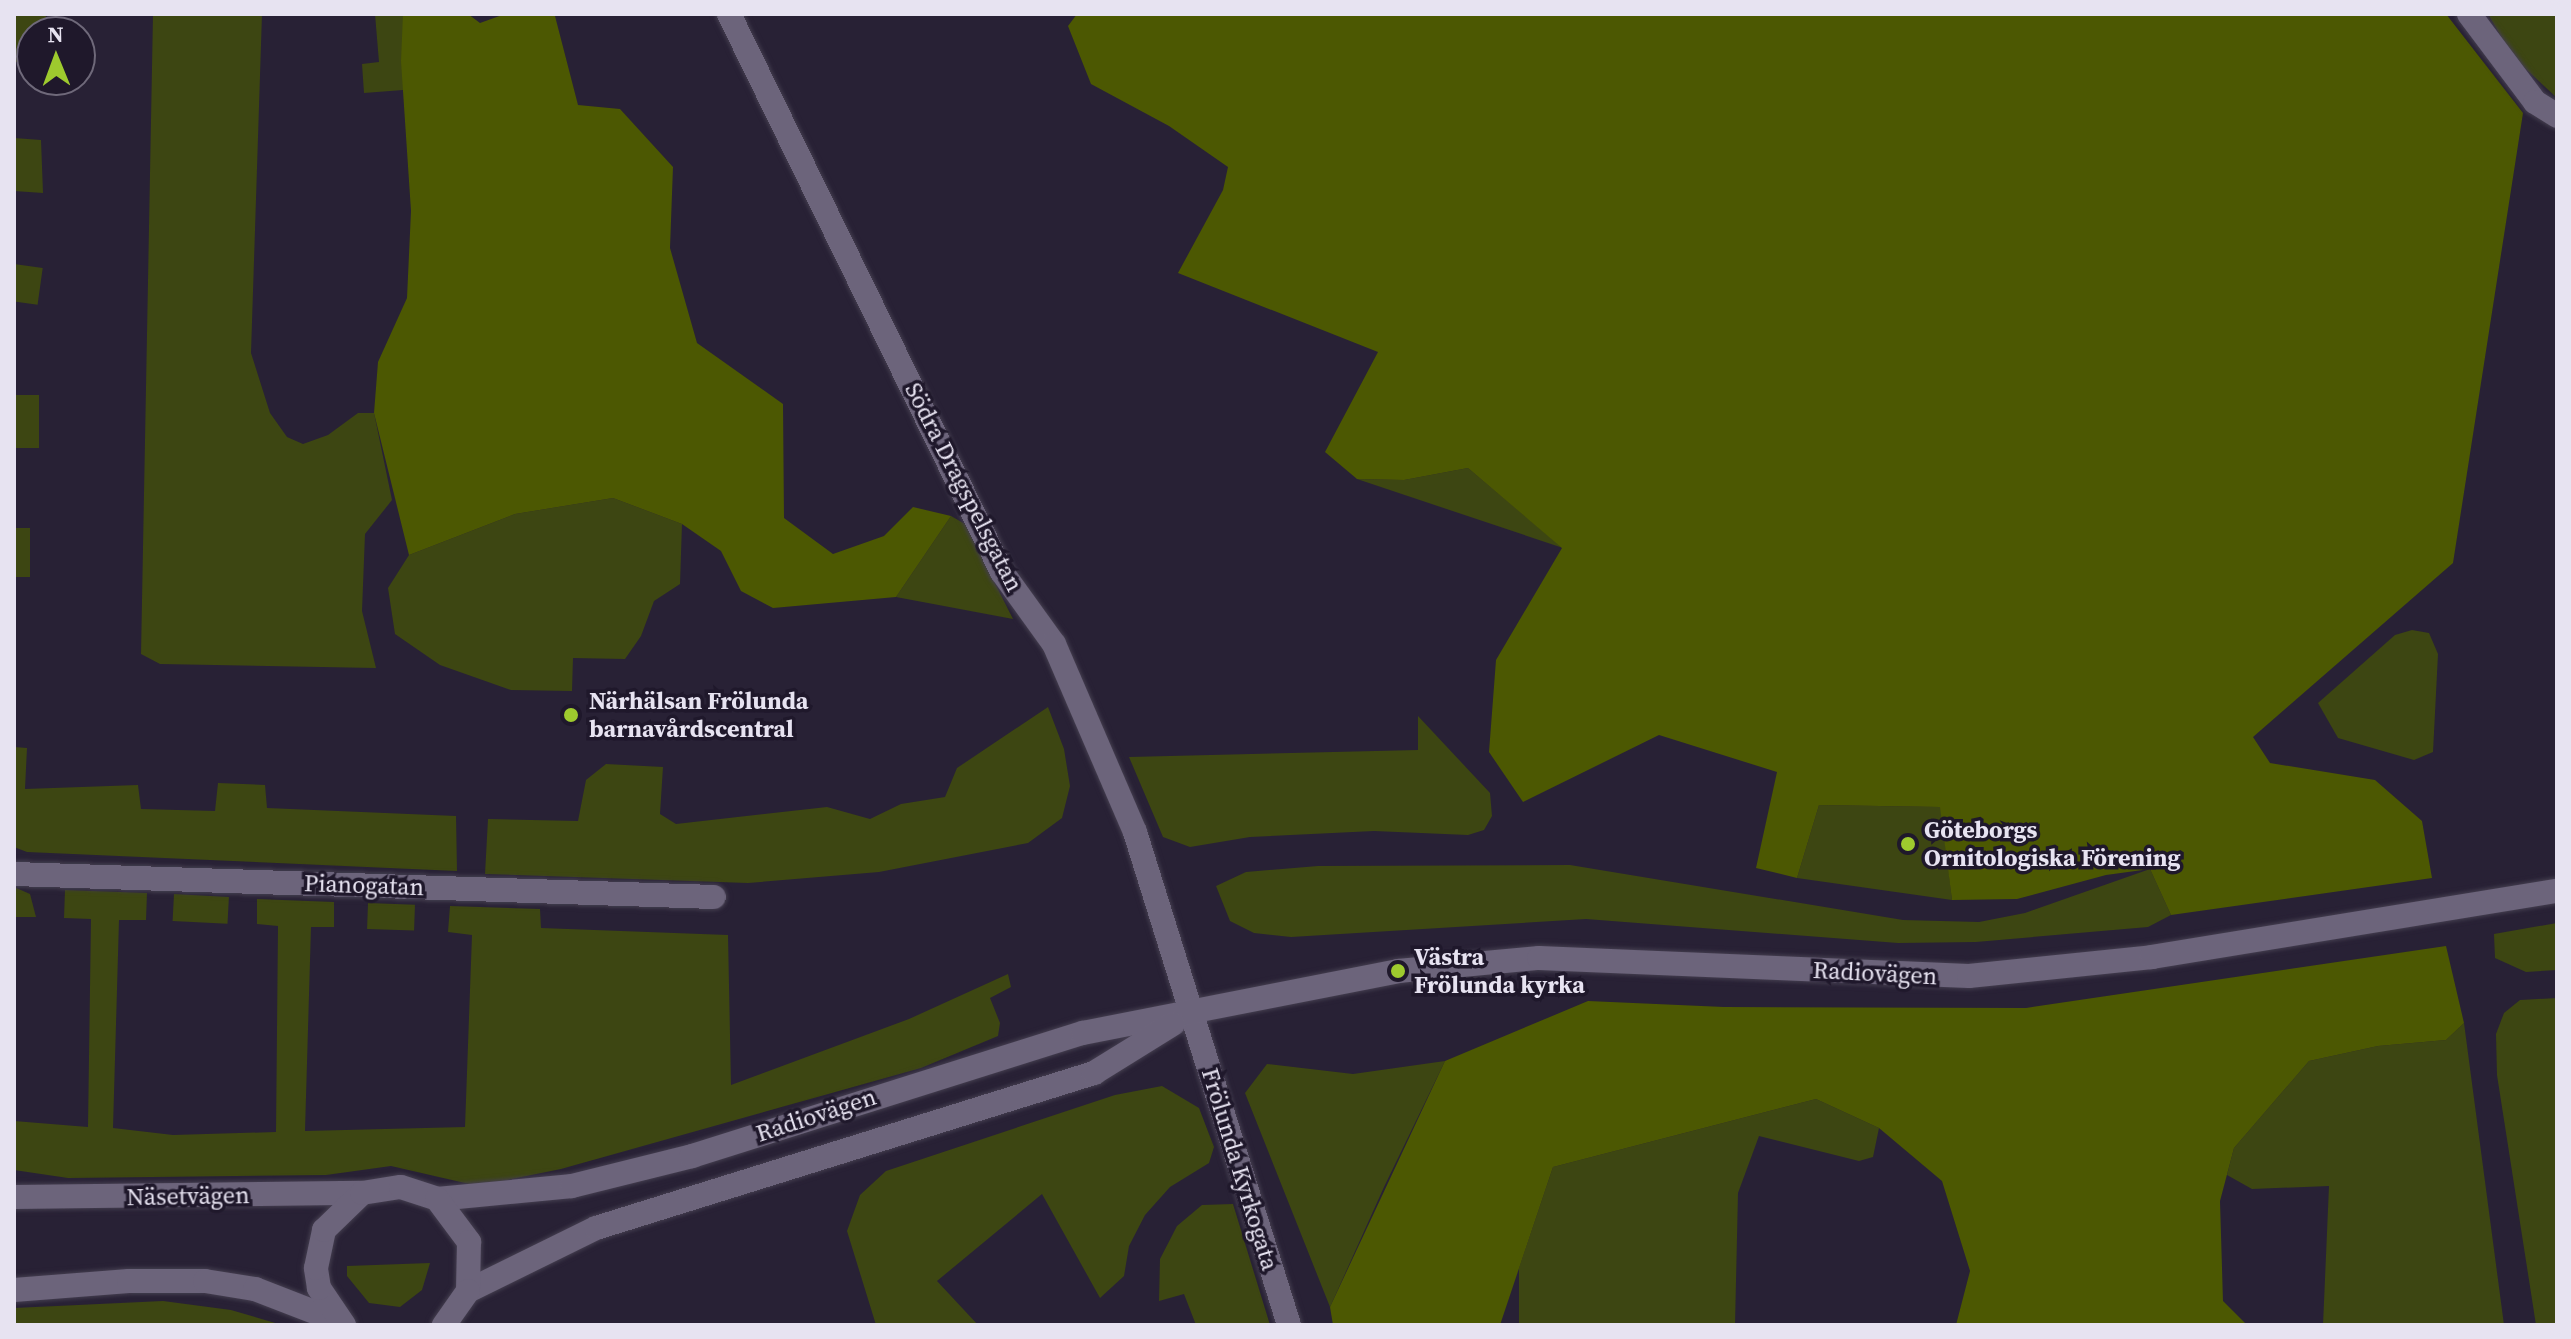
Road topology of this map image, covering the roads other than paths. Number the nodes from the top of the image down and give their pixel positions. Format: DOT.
graph roads {
  1 [pos="729,14"];
  2 [pos="2469,14"];
  3 [pos="2557,116"];
  4 [pos="14,874"];
  5 [pos="2557,891"];
  6 [pos="714,897"];
  7 [pos="1192,1013"];
  8 [pos="14,1184"];
  9 [pos="362,1193"];
  10 [pos="14,1197"];
  11 [pos="68,1198"];
  12 [pos="437,1199"];
  13 [pos="14,1290"];
  14 [pos="468,1291"];
  15 [pos="452,1321"];
  16 [pos="343,1324"];
  17 [pos="1289,1325"];
  1 -- 7 [label="street, Södra Dragspelsgatan"];
  2 -- 3 [label="street"];
  4 -- 6 [label="street, Pianogatan"];
  5 -- 7 [label="street, Radiovägen"];
  7 -- 12 [label="street, Radiovägen"];
  7 -- 14 [label="street, Radiovägen"];
  7 -- 17 [label="street, Frölunda Kyrkogata"];
  8 -- 11 [label="street"];
  9 -- 11 [label="street, Näsetvägen"];
  9 -- 12 [label="street, Näsetvägen"];
  9 -- 16 [label="street"];
  10 -- 11 [label="street, Näsetvägen"];
  12 -- 14 [label="street"];
  13 -- 16 [label="street"];
  14 -- 15 [label="street"];
}
